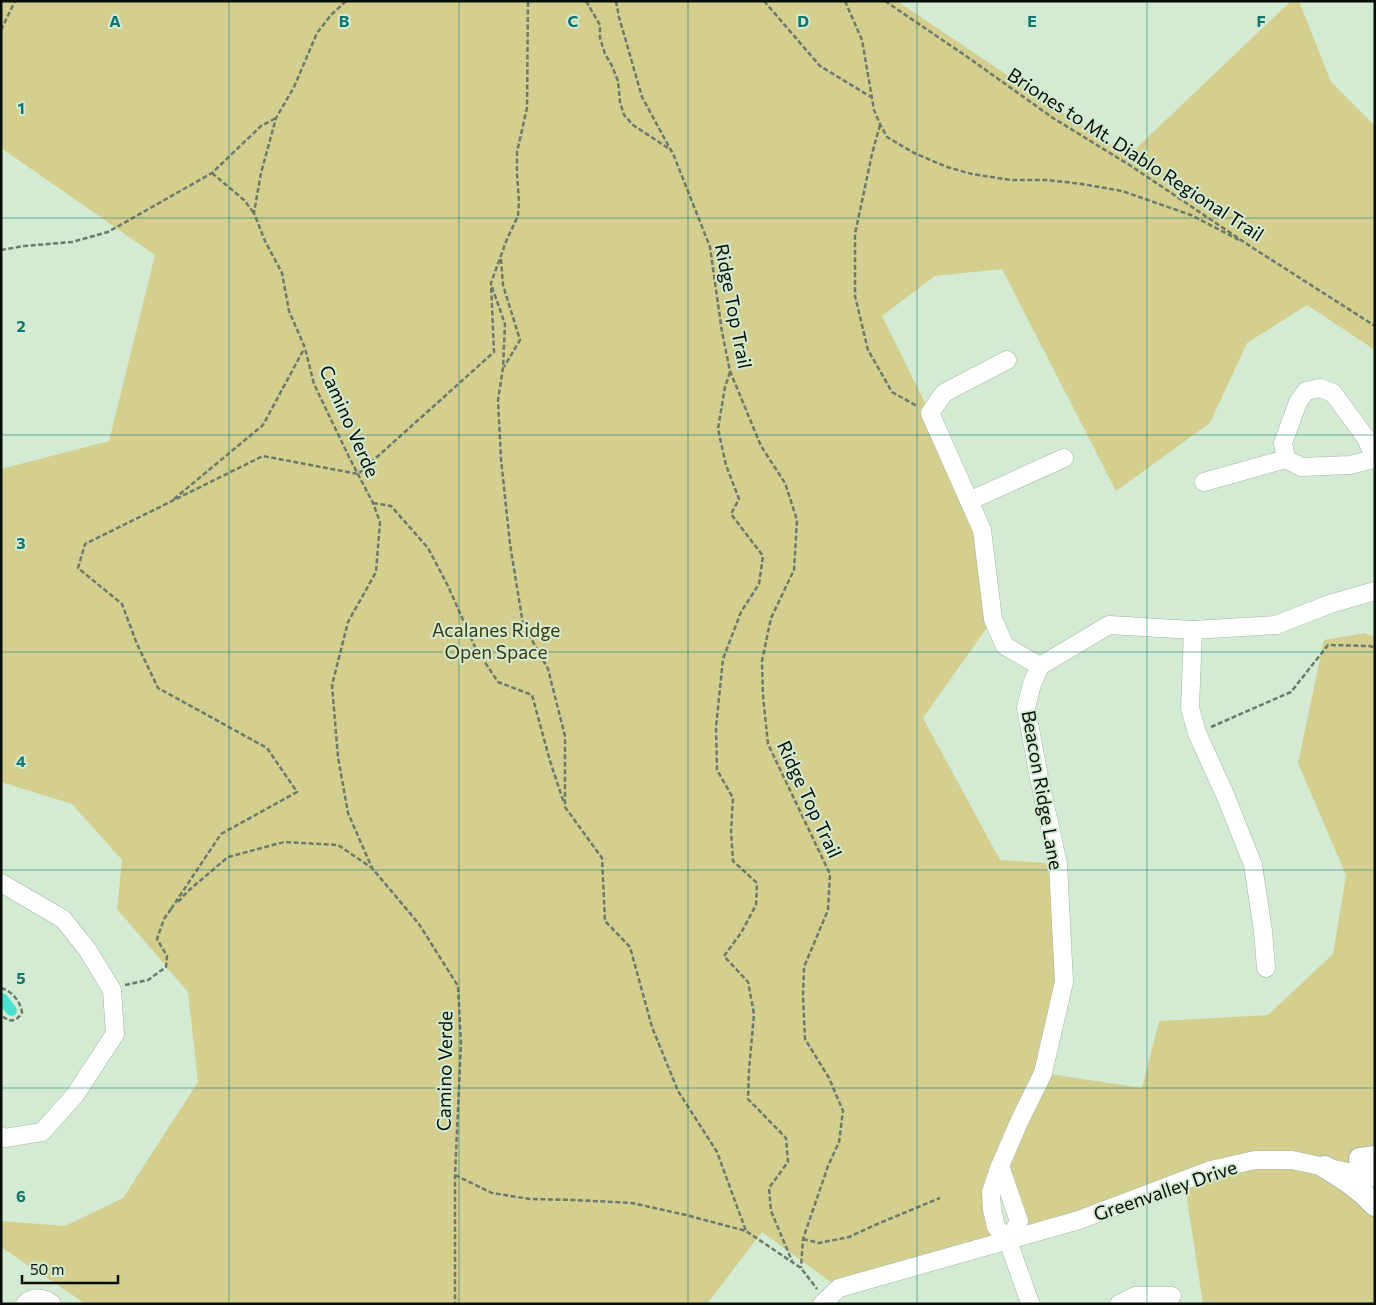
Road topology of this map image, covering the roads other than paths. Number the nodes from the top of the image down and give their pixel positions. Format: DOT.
graph roads {
  1 [pos="1007,360"];
  2 [pos="1064,458"];
  3 [pos="1286,459"];
  4 [pos="1374,459"];
  5 [pos="1204,482"];
  6 [pos="969,502"];
  7 [pos="1375,591"];
  8 [pos="1193,630"];
  9 [pos="1040,666"];
  10 [pos="1,884"];
  11 [pos="1266,968"];
  12 [pos="1,1136"];
  13 [pos="1370,1159"];
  14 [pos="1325,1167"];
  15 [pos="1375,1178"];
  16 [pos="1375,1205"];
  17 [pos="1008,1240"];
  18 [pos="1172,1296"];
  19 [pos="823,1302"];
  20 [pos="25,1304"];
  21 [pos="52,1304"];
  22 [pos="1031,1304"];
  23 [pos="1119,1304"];
  1 -- 6 [label="street"];
  2 -- 6 [label="street"];
  3 -- 4 [label="street"];
  3 -- 4 [label="street"];
  3 -- 5 [label="street"];
  6 -- 9 [label="street"];
  7 -- 8 [label="street"];
  8 -- 9 [label="street"];
  8 -- 11 [label="street"];
  9 -- 17 [label="street, Beacon Ridge Lane"];
  10 -- 12 [label="street"];
  13 -- 14 [label="street, Greenvalley Drive"];
  14 -- 15 [label="street, Greenvalley Drive"];
  14 -- 16 [label="main road"];
  14 -- 17 [label="street, Greenvalley Drive"];
  17 -- 19 [label="street, Greenvalley Drive"];
  17 -- 22 [label="street, Beacon Ridge Lane"];
  18 -- 23 [label="street"];
  20 -- 21 [label="street"];
}
